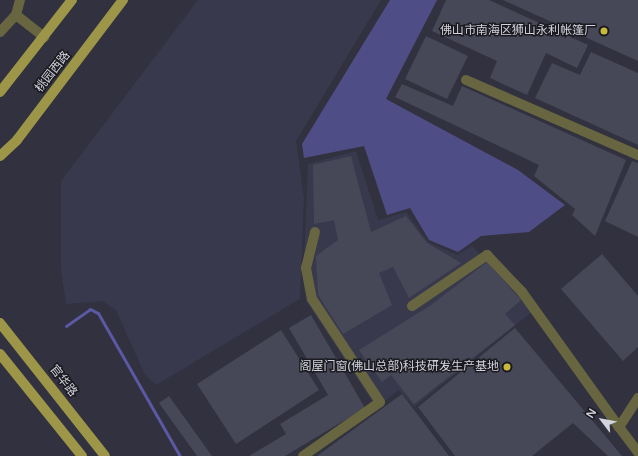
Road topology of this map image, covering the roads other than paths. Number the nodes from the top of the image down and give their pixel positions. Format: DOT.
graph roads {
  1 [pos="20,0"];
  2 [pos="72,0"];
  3 [pos="123,0"];
  4 [pos="16,15"];
  5 [pos="0,32"];
  6 [pos="44,36"];
  7 [pos="466,80"];
  8 [pos="0,92"];
  9 [pos="17,140"];
  10 [pos="638,155"];
  11 [pos="0,156"];
  12 [pos="0,166"];
  13 [pos="315,232"];
  14 [pos="412,306"];
  15 [pos="0,323"];
  16 [pos="0,354"];
  17 [pos="638,398"];
  18 [pos="619,427"];
  19 [pos="638,452"];
  20 [pos="82,456"];
  21 [pos="105,456"];
  22 [pos="303,456"];
  1 -- 4 [label="street"];
  2 -- 6 [label="main road"];
  3 -- 9 [label="main road, 桃园西路"];
  4 -- 5 [label="street"];
  4 -- 6 [label="street"];
  6 -- 8 [label="main road"];
  7 -- 10 [label="street"];
  9 -- 11 [label="main road, 桃园西路"];
  9 -- 12 [label="main road"];
  13 -- 22 [label="street"];
  14 -- 18 [label="street"];
  15 -- 21 [label="main road, 官华路"];
  16 -- 20 [label="main road"];
  17 -- 18 [label="street"];
  18 -- 19 [label="street"];
}
